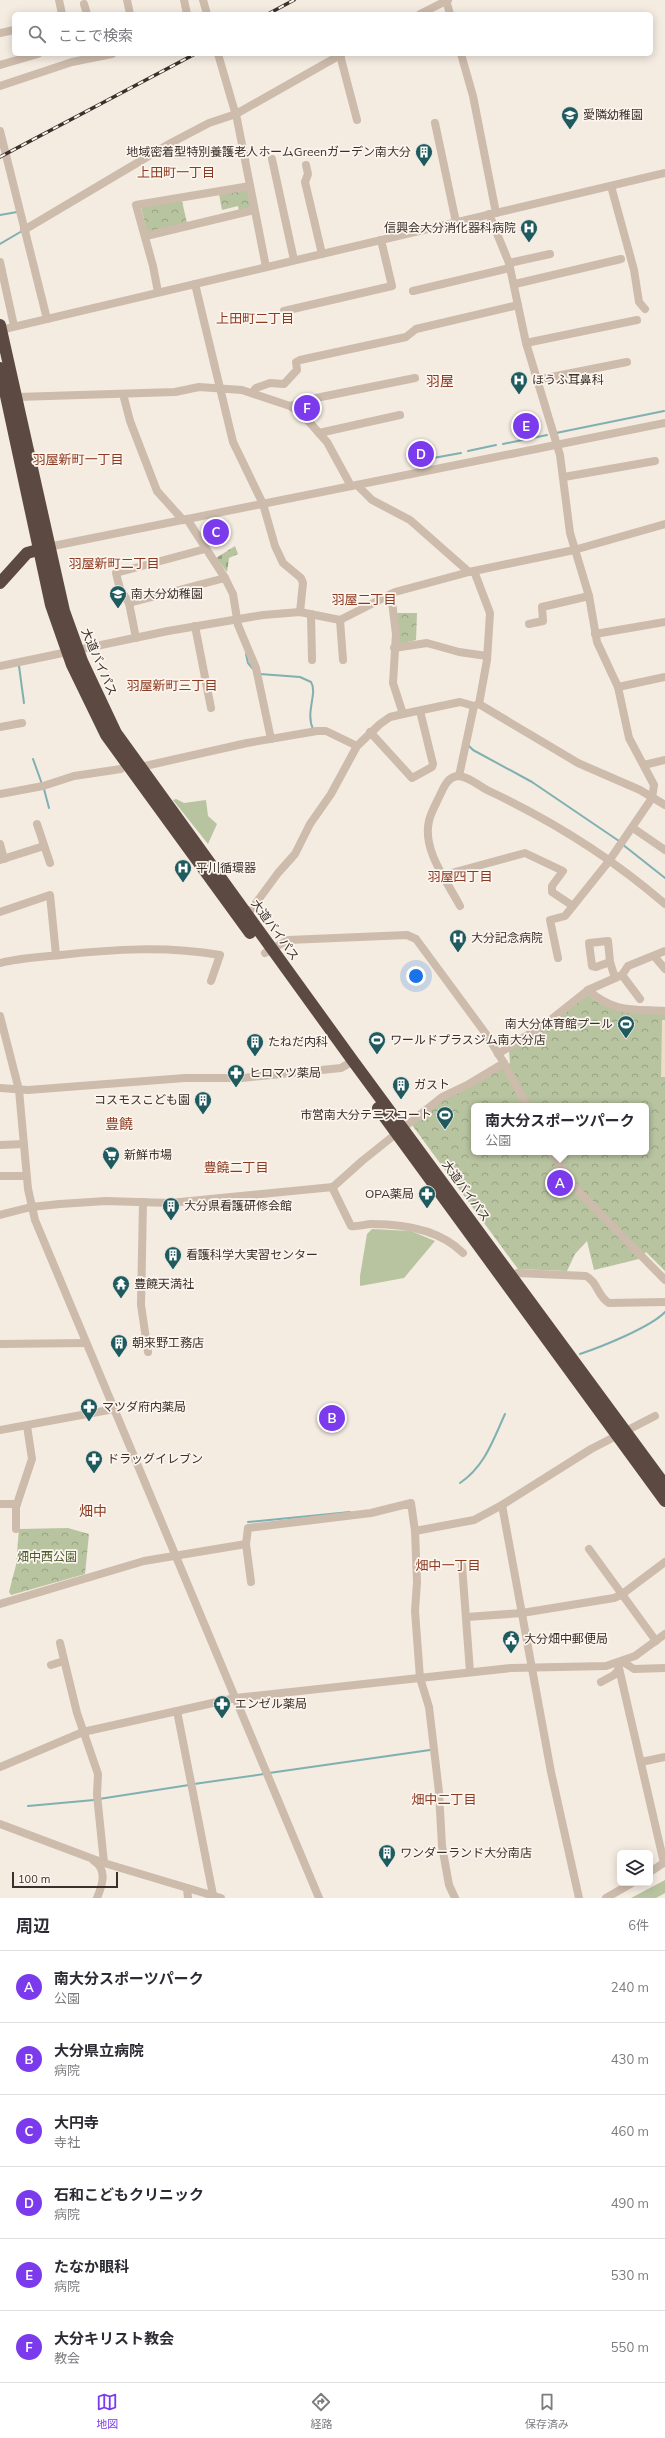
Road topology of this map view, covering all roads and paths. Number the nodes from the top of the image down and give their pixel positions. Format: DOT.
graph roads {
  1 [pos="59,0"];
  2 [pos="127,0"];
  3 [pos="184,0"];
  4 [pos="203,0"];
  5 [pos="447,0"];
  6 [pos="84,4"];
  7 [pos="62,12"];
  8 [pos="86,12"];
  9 [pos="130,12"];
  10 [pos="187,12"];
  11 [pos="206,12"];
  12 [pos="424,12"];
  13 [pos="450,12"];
  14 [pos="12,30"];
  15 [pos="0,33"];
  16 [pos="31,56"];
  17 [pos="100,56"];
  18 [pos="219,56"];
  19 [pos="338,56"];
  20 [pos="341,56"];
  21 [pos="462,56"];
  22 [pos="71,58"];
  23 [pos="0,65"];
  24 [pos="0,86"];
  25 [pos="236,114"];
  26 [pos="357,120"];
  27 [pos="436,123"];
  28 [pos="0,131"];
  29 [pos="2,148"];
  30 [pos="272,160"];
  31 [pos="306,165"];
  32 [pos="665,173"];
  33 [pos="250,186"];
  34 [pos="611,186"];
  35 [pos="254,210"];
  36 [pos="493,214"];
  37 [pos="456,222"];
  38 [pos="24,230"];
  39 [pos="146,236"];
  40 [pos="381,240"];
  41 [pos="322,254"];
  42 [pos="550,254"];
  43 [pos="621,259"];
  44 [pos="294,260"];
  45 [pos="0,262"];
  46 [pos="510,266"];
  47 [pos="266,267"];
  48 [pos="195,284"];
  49 [pos="515,284"];
  50 [pos="413,291"];
  51 [pos="158,292"];
  52 [pos="518,305"];
  53 [pos="645,309"];
  54 [pos="284,311"];
  55 [pos="47,319"];
  56 [pos="637,320"];
  57 [pos="14,326"];
  58 [pos="1,328"];
  59 [pos="526,344"];
  60 [pos="627,362"];
  61 [pos="0,368"];
  62 [pos="415,378"];
  63 [pos="536,380"];
  64 [pos="220,389"];
  65 [pos="253,392"];
  66 [pos="123,394"];
  67 [pos="7,395"];
  68 [pos="290,406"];
  69 [pos="400,415"];
  70 [pos="665,423"];
  71 [pos="319,433"];
  72 [pos="556,445"];
  73 [pos="655,461"];
  74 [pos="564,477"];
  75 [pos="354,485"];
  76 [pos="263,504"];
  77 [pos="185,519"];
  78 [pos="665,524"];
  79 [pos="43,548"];
  80 [pos="205,549"];
  81 [pos="574,550"];
  82 [pos="472,571"];
  83 [pos="225,578"];
  84 [pos="0,583"];
  85 [pos="391,594"];
  86 [pos="589,596"];
  87 [pos="129,602"];
  88 [pos="300,612"];
  89 [pos="311,614"];
  90 [pos="238,619"];
  91 [pos="340,620"];
  92 [pos="665,622"];
  93 [pos="529,624"];
  94 [pos="195,626"];
  95 [pos="595,634"];
  96 [pos="136,638"];
  97 [pos="394,648"];
  98 [pos="72,650"];
  99 [pos="487,656"];
  100 [pos="312,660"];
  101 [pos="343,660"];
  102 [pos="0,666"];
  103 [pos="665,677"];
  104 [pos="618,687"];
  105 [pos="476,705"];
  106 [pos="211,708"];
  107 [pos="420,711"];
  108 [pos="403,714"];
  109 [pos="22,723"];
  110 [pos="0,727"];
  111 [pos="370,732"];
  112 [pos="271,739"];
  113 [pos="357,746"];
  114 [pos="665,760"];
  115 [pos="129,761"];
  116 [pos="644,765"];
  117 [pos="139,774"];
  118 [pos="460,776"];
  119 [pos="0,794"];
  120 [pos="652,798"];
  121 [pos="665,805"];
  122 [pos="37,824"];
  123 [pos="633,828"];
  124 [pos="0,844"];
  125 [pos="44,846"];
  126 [pos="665,850"];
  127 [pos="2,859"];
  128 [pos="609,861"];
  129 [pos="50,862"];
  130 [pos="444,875"];
  131 [pos="665,904"];
  132 [pos="460,906"];
  133 [pos="573,906"];
  134 [pos="0,912"];
  135 [pos="245,919"];
  136 [pos="268,951"];
  137 [pos="665,951"];
  138 [pos="56,955"];
  139 [pos="654,956"];
  140 [pos="558,958"];
  141 [pos="610,962"];
  142 [pos="0,963"];
  143 [pos="665,969"];
  144 [pos="619,977"];
  145 [pos="211,981"];
  146 [pos="588,990"];
  147 [pos="640,999"];
  148 [pos="665,1011"];
  149 [pos="0,1016"];
  150 [pos="498,1054"];
  151 [pos="349,1063"];
  152 [pos="504,1063"];
  153 [pos="0,1088"];
  154 [pos="19,1090"];
  155 [pos="524,1103"];
  156 [pos="400,1132"];
  157 [pos="24,1144"];
  158 [pos="0,1146"];
  159 [pos="554,1155"];
  160 [pos="0,1176"];
  161 [pos="26,1176"];
  162 [pos="332,1188"];
  163 [pos="142,1202"];
  164 [pos="31,1207"];
  165 [pos="0,1215"];
  166 [pos="463,1253"];
  167 [pos="512,1277"];
  168 [pos="665,1280"];
  169 [pos="665,1302"];
  170 [pos="86,1343"];
  171 [pos="0,1344"];
  172 [pos="148,1352"];
  173 [pos="114,1409"];
  174 [pos="655,1416"];
  175 [pos="27,1426"];
  176 [pos="0,1430"];
  177 [pos="621,1433"];
  178 [pos="665,1485"];
  179 [pos="665,1501"];
  180 [pos="0,1504"];
  181 [pos="17,1504"];
  182 [pos="502,1505"];
  183 [pos="16,1529"];
  184 [pos="415,1531"];
  185 [pos="246,1544"];
  186 [pos="589,1549"];
  187 [pos="174,1555"];
  188 [pos="665,1562"];
  189 [pos="462,1565"];
  190 [pos="251,1582"];
  191 [pos="621,1595"];
  192 [pos="0,1604"];
  193 [pos="522,1612"];
  194 [pos="467,1617"];
  195 [pos="665,1634"];
  196 [pos="656,1641"];
  197 [pos="60,1643"];
  198 [pos="64,1661"];
  199 [pos="51,1664"];
  200 [pos="620,1665"];
  201 [pos="533,1666"];
  202 [pos="665,1668"];
  203 [pos="470,1672"];
  204 [pos="420,1678"];
  205 [pos="601,1682"];
  206 [pos="235,1698"];
  207 [pos="177,1711"];
  208 [pos="84,1732"];
  209 [pos="665,1757"];
  210 [pos="641,1762"];
  211 [pos="0,1767"];
  212 [pos="0,1824"];
  213 [pos="89,1857"];
  214 [pos="665,1862"];
  215 [pos="104,1863"];
  216 [pos="653,1870"];
  217 [pos="627,1886"];
  218 [pos="187,1888"];
  219 [pos="213,1895"];
  220 [pos="97,1898"];
  221 [pos="188,1898"];
  222 [pos="221,1898"];
  223 [pos="319,1898"];
  224 [pos="455,1898"];
  225 [pos="578,1898"];
  226 [pos="606,1898"];
  1 -- 7 [label="street"];
  2 -- 9 [label="street"];
  3 -- 10 [label="street"];
  4 -- 11 [label="street"];
  5 -- 12 [label="street"];
  5 -- 13 [label="street"];
  6 -- 8 [label="street"];
  14 -- 15 [label="street"];
  16 -- 23 [label="street"];
  17 -- 22 [label="street"];
  18 -- 25 [label="street"];
  19 -- 25 [label="street"];
  20 -- 26 [label="street"];
  21 -- 36 [label="street"];
  22 -- 24 [label="street"];
  25 -- 33 [label="street"];
  25 -- 38 [label="street"];
  27 -- 37 [label="street"];
  28 -- 29 [label="street"];
  29 -- 38 [label="street"];
  30 -- 44 [label="street"];
  31 -- 41 [label="street"];
  32 -- 34 [label="street"];
  33 -- 35 [label="street"];
  33 -- 39 [label="street"];
  34 -- 36 [label="street"];
  34 -- 53 [label="street"];
  35 -- 39 [label="street"];
  35 -- 47 [label="street"];
  36 -- 37 [label="street"];
  36 -- 46 [label="street"];
  37 -- 40 [label="street"];
  38 -- 55 [label="street"];
  39 -- 51 [label="street"];
  40 -- 41 [label="street"];
  40 -- 54 [label="street"];
  41 -- 44 [label="street"];
  42 -- 46 [label="street"];
  43 -- 49 [label="street"];
  44 -- 47 [label="street"];
  45 -- 57 [label="street"];
  46 -- 49 [label="street"];
  46 -- 50 [label="street"];
  47 -- 48 [label="street"];
  48 -- 51 [label="street"];
  48 -- 64 [label="street"];
  49 -- 52 [label="street"];
  51 -- 55 [label="street"];
  52 -- 59 [label="street"];
  52 -- 65 [label="street"];
  55 -- 57 [label="street"];
  56 -- 59 [label="street"];
  57 -- 58 [label="street"];
  58 -- 67 [label="highway, 大道バイパス"];
  59 -- 63 [label="street"];
  60 -- 63 [label="street"];
  61 -- 67 [label="highway, 大道バイパス"];
  62 -- 68 [label="street"];
  63 -- 72 [label="street"];
  64 -- 65 [label="street"];
  64 -- 66 [label="street"];
  64 -- 76 [label="street"];
  65 -- 68 [label="street"];
  66 -- 67 [label="street"];
  66 -- 77 [label="street"];
  67 -- 79 [label="highway, 大道バイパス"];
  68 -- 71 [label="street"];
  69 -- 71 [label="street"];
  70 -- 72 [label="street"];
  71 -- 75 [label="street"];
  72 -- 74 [label="street"];
  72 -- 75 [label="street"];
  73 -- 74 [label="street"];
  74 -- 81 [label="street"];
  75 -- 76 [label="street"];
  75 -- 82 [label="street"];
  76 -- 77 [label="street"];
  76 -- 88 [label="street"];
  77 -- 79 [label="street"];
  77 -- 80 [label="street"];
  78 -- 81 [label="street"];
  79 -- 84 [label="highway"];
  79 -- 98 [label="highway, 大道バイパス"];
  80 -- 83 [label="street"];
  80 -- 87 [label="street"];
  81 -- 82 [label="street"];
  81 -- 86 [label="street"];
  82 -- 85 [label="street"];
  82 -- 99 [label="street"];
  83 -- 87 [label="street"];
  83 -- 90 [label="street"];
  85 -- 91 [label="street"];
  85 -- 97 [label="street"];
  86 -- 93 [label="street"];
  86 -- 95 [label="street"];
  87 -- 96 [label="street"];
  88 -- 89 [label="street"];
  88 -- 90 [label="street"];
  89 -- 91 [label="street"];
  89 -- 100 [label="street"];
  90 -- 94 [label="street"];
  90 -- 112 [label="street"];
  91 -- 101 [label="street"];
  92 -- 95 [label="street"];
  94 -- 96 [label="street"];
  94 -- 106 [label="street"];
  95 -- 104 [label="street"];
  96 -- 98 [label="street"];
  97 -- 99 [label="street"];
  97 -- 108 [label="street"];
  98 -- 102 [label="street"];
  98 -- 115 [label="highway, 大道バイパス"];
  99 -- 105 [label="street"];
  103 -- 104 [label="street"];
  104 -- 116 [label="street"];
  105 -- 107 [label="street"];
  105 -- 118 [label="street"];
  105 -- 120 [label="street"];
  107 -- 108 [label="street"];
  107 -- 111 [label="street"];
  108 -- 111 [label="street"];
  109 -- 110 [label="street"];
  111 -- 113 [label="street"];
  112 -- 113 [label="street"];
  112 -- 117 [label="street"];
  113 -- 135 [label="street"];
  114 -- 116 [label="street"];
  115 -- 117 [label="highway, 大道バイパス"];
  115 -- 119 [label="street"];
  116 -- 120 [label="street"];
  117 -- 135 [label="highway, 大道バイパス"];
  118 -- 128 [label="street"];
  118 -- 130 [label="street"];
  120 -- 121 [label="street"];
  120 -- 123 [label="street"];
  122 -- 125 [label="street"];
  123 -- 126 [label="street"];
  123 -- 128 [label="street"];
  124 -- 127 [label="street"];
  125 -- 127 [label="street"];
  125 -- 129 [label="street"];
  128 -- 131 [label="street"];
  128 -- 133 [label="street"];
  130 -- 132 [label="street"];
  130 -- 133 [label="street"];
  133 -- 140 [label="street"];
  134 -- 138 [label="street"];
  135 -- 136 [label="highway, 大道バイパス"];
  136 -- 150 [label="street"];
  136 -- 151 [label="highway, 大道バイパス"];
  137 -- 139 [label="street"];
  138 -- 142 [label="street"];
  138 -- 145 [label="street"];
  139 -- 143 [label="street"];
  139 -- 144 [label="street"];
  141 -- 144 [label="street"];
  144 -- 146 [label="street"];
  144 -- 147 [label="street"];
  146 -- 148 [label="street"];
  146 -- 150 [label="street"];
  149 -- 154 [label="street"];
  150 -- 152 [label="street"];
  151 -- 154 [label="street"];
  151 -- 156 [label="highway, 大道バイパス"];
  152 -- 155 [label="street"];
  152 -- 156 [label="street"];
  153 -- 154 [label="street"];
  154 -- 157 [label="street"];
  156 -- 162 [label="street"];
  156 -- 167 [label="highway, 大道バイパス"];
  156 -- 177 [label="highway, 大道バイパス"];
  157 -- 158 [label="street"];
  157 -- 161 [label="street"];
  159 -- 168 [label="street"];
  160 -- 161 [label="street"];
  161 -- 164 [label="street"];
  162 -- 163 [label="street"];
  162 -- 166 [label="street"];
  163 -- 164 [label="street"];
  163 -- 172 [label="street"];
  164 -- 165 [label="street"];
  164 -- 170 [label="street"];
  167 -- 169 [label="street"];
  167 -- 177 [label="highway, 大道バイパス"];
  170 -- 171 [label="street"];
  170 -- 173 [label="street"];
  173 -- 175 [label="street"];
  173 -- 187 [label="street"];
  174 -- 177 [label="street"];
  175 -- 176 [label="street"];
  175 -- 181 [label="street"];
  177 -- 178 [label="highway, 大道バイパス"];
  177 -- 179 [label="highway, 大道バイパス"];
  177 -- 182 [label="street"];
  180 -- 181 [label="street"];
  181 -- 183 [label="street"];
  182 -- 184 [label="street"];
  182 -- 193 [label="street"];
  184 -- 185 [label="street"];
  184 -- 204 [label="street"];
  185 -- 187 [label="street"];
  185 -- 190 [label="street"];
  186 -- 191 [label="street"];
  187 -- 192 [label="street"];
  187 -- 206 [label="street"];
  188 -- 191 [label="street"];
  189 -- 194 [label="street"];
  191 -- 193 [label="street"];
  191 -- 196 [label="street"];
  193 -- 194 [label="street"];
  193 -- 201 [label="street"];
  194 -- 203 [label="street"];
  195 -- 196 [label="street"];
  196 -- 200 [label="street"];
  197 -- 198 [label="street"];
  198 -- 199 [label="street"];
  198 -- 208 [label="street"];
  200 -- 201 [label="street"];
  200 -- 202 [label="street"];
  200 -- 205 [label="street"];
  200 -- 210 [label="street"];
  201 -- 203 [label="street"];
  201 -- 225 [label="street"];
  203 -- 204 [label="street"];
  204 -- 206 [label="street"];
  204 -- 224 [label="street"];
  206 -- 207 [label="street"];
  206 -- 223 [label="street"];
  207 -- 208 [label="street"];
  207 -- 219 [label="street"];
  208 -- 211 [label="street"];
  208 -- 215 [label="street"];
  209 -- 210 [label="street"];
  210 -- 214 [label="street"];
  212 -- 213 [label="street"];
  213 -- 215 [label="street"];
  213 -- 220 [label="street"];
  214 -- 216 [label="street"];
  215 -- 218 [label="street"];
  217 -- 226 [label="street"];
  218 -- 219 [label="street"];
  218 -- 221 [label="street"];
  219 -- 222 [label="street"];
}
